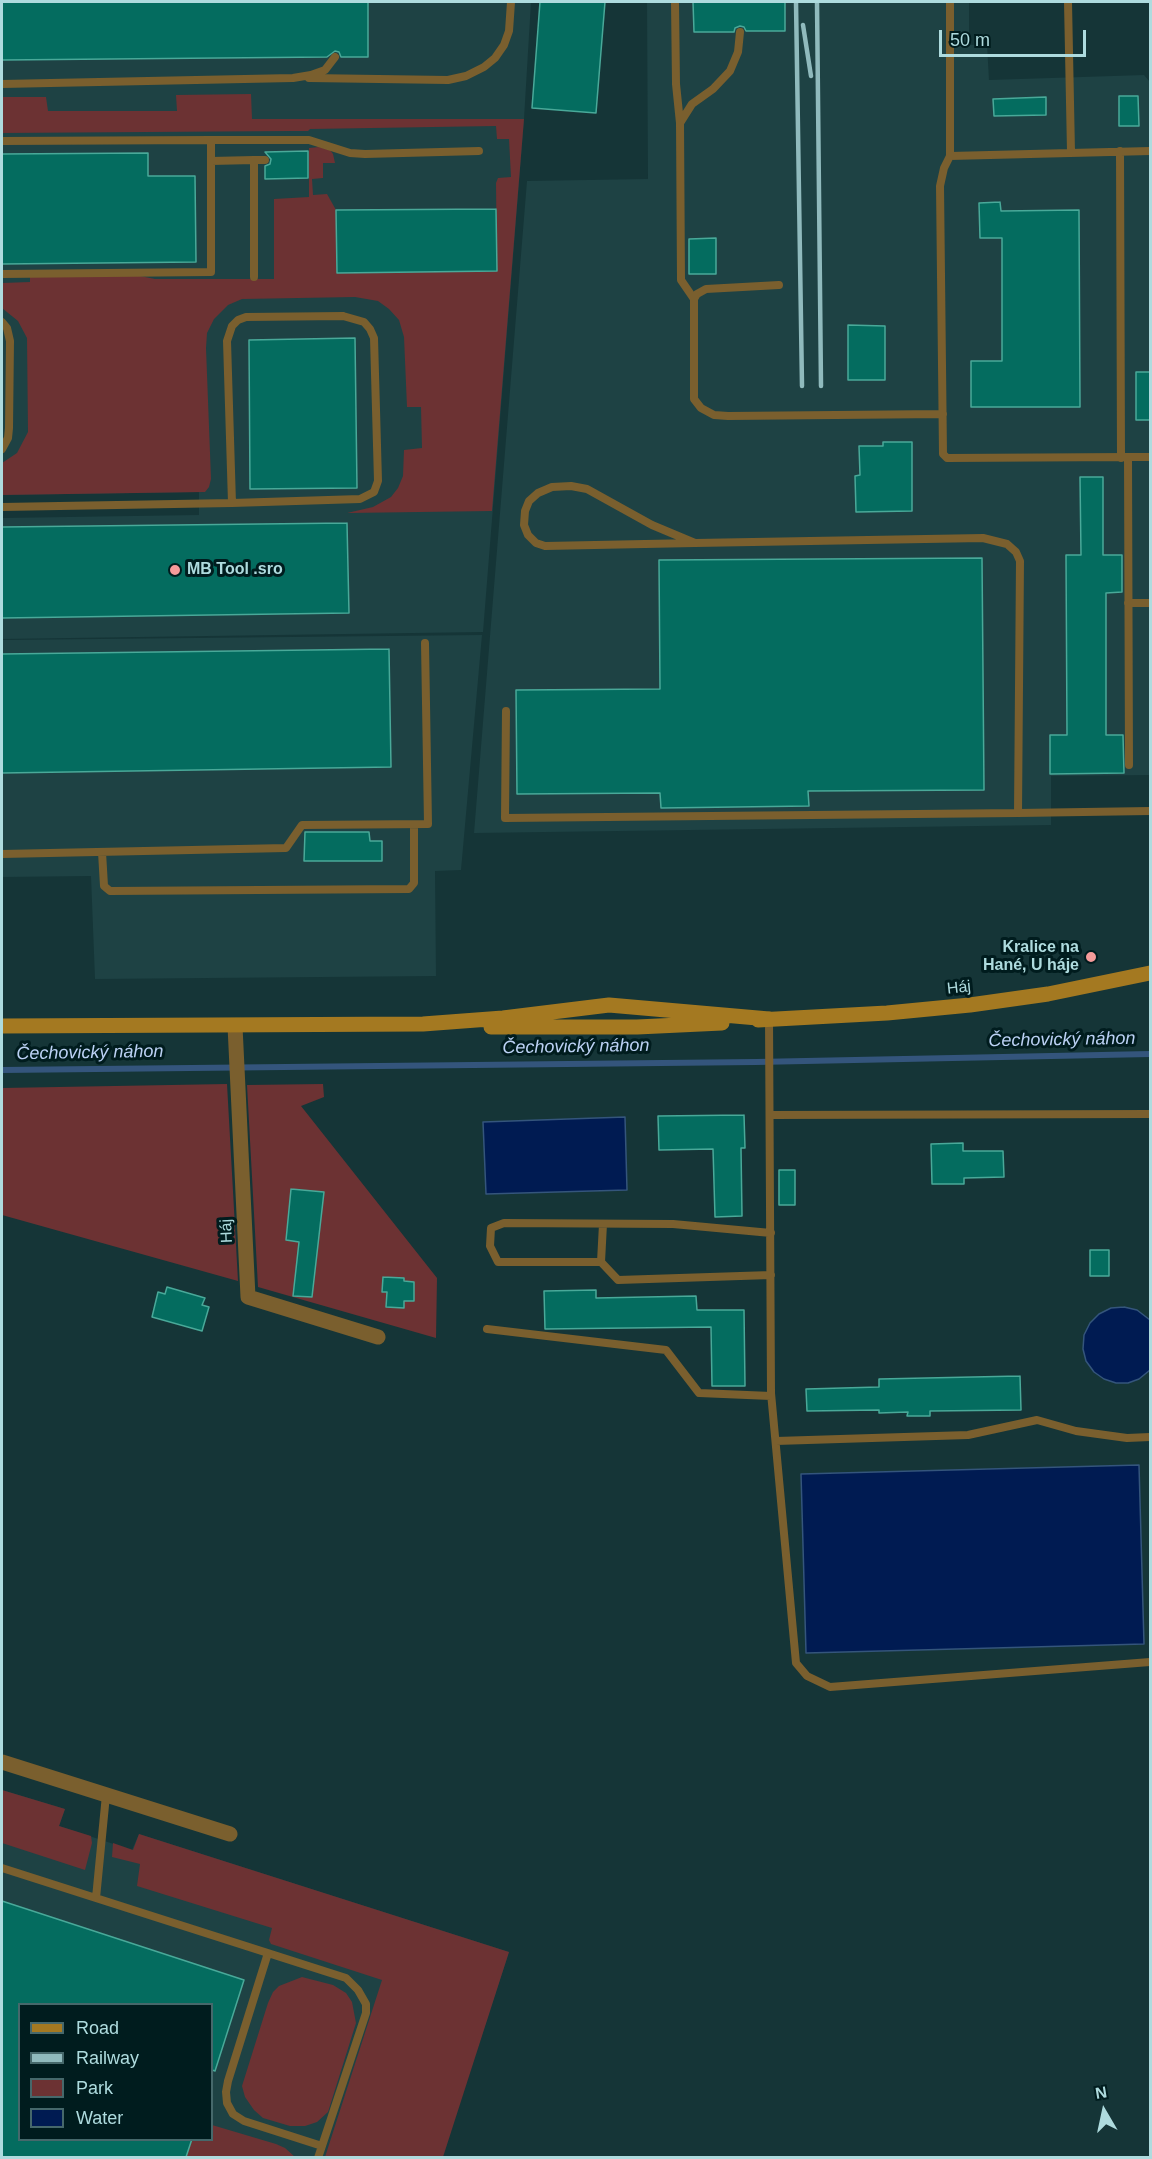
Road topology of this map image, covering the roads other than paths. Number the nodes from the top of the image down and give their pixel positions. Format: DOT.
graph roads {
  1 [pos="511,2"];
  2 [pos="675,2"];
  3 [pos="950,2"];
  4 [pos="1068,2"];
  5 [pos="740,32"];
  6 [pos="335,57"];
  7 [pos="293,78"];
  8 [pos="2,84"];
  9 [pos="680,123"];
  10 [pos="211,140"];
  11 [pos="2,141"];
  12 [pos="479,151"];
  13 [pos="1120,151"];
  14 [pos="1150,151"];
  15 [pos="1071,152"];
  16 [pos="950,156"];
  17 [pos="254,160"];
  18 [pos="265,160"];
  19 [pos="211,161"];
  20 [pos="2,274"];
  21 [pos="254,277"];
  22 [pos="779,285"];
  23 [pos="694,299"];
  24 [pos="2,322"];
  25 [pos="943,414"];
  26 [pos="2,449"];
  27 [pos="1150,457"];
  28 [pos="1125,458"];
  29 [pos="232,503"];
  30 [pos="2,507"];
  31 [pos="695,543"];
  32 [pos="1128,603"];
  33 [pos="1150,603"];
  34 [pos="425,643"];
  35 [pos="506,711"];
  36 [pos="1129,765"];
  37 [pos="1150,811"];
  38 [pos="1018,813"];
  39 [pos="414,825"];
  40 [pos="102,852"];
  41 [pos="2,854"];
  42 [pos="1150,973"];
  43 [pos="768,1019"];
  44 [pos="423,1024"];
  45 [pos="2,1026"];
  46 [pos="235,1026"];
  47 [pos="1150,1114"];
  48 [pos="771,1115"];
  49 [pos="603,1224"];
  50 [pos="771,1233"];
  51 [pos="601,1262"];
  52 [pos="771,1275"];
  53 [pos="487,1329"];
  54 [pos="378,1337"];
  55 [pos="771,1396"];
  56 [pos="1150,1437"];
  57 [pos="776,1441"];
  58 [pos="1150,1662"];
  59 [pos="2,1762"];
  60 [pos="106,1795"];
  61 [pos="230,1834"];
  62 [pos="2,1868"];
  63 [pos="96,1898"];
  64 [pos="268,1953"];
  65 [pos="322,2146"];
  66 [pos="318,2157"];
  1 -- 7 [label="lane"];
  2 -- 9 [label="lane"];
  3 -- 16 [label="lane"];
  4 -- 15 [label="lane"];
  5 -- 9 [label="lane"];
  6 -- 7 [label="lane"];
  7 -- 8 [label="lane"];
  9 -- 23 [label="lane"];
  10 -- 11 [label="lane"];
  10 -- 12 [label="lane"];
  10 -- 19 [label="lane"];
  13 -- 14 [label="lane"];
  13 -- 15 [label="lane"];
  13 -- 28 [label="lane"];
  15 -- 16 [label="lane"];
  16 -- 25 [label="lane"];
  17 -- 18 [label="lane"];
  17 -- 19 [label="lane"];
  17 -- 21 [label="lane"];
  19 -- 20 [label="lane"];
  22 -- 23 [label="lane"];
  23 -- 25 [label="lane"];
  24 -- 26 [label="lane"];
  25 -- 28 [label="lane"];
  27 -- 28 [label="lane"];
  28 -- 32 [label="lane"];
  29 -- 29 [label="lane"];
  29 -- 30 [label="lane"];
  31 -- 31 [label="lane"];
  31 -- 38 [label="lane"];
  32 -- 33 [label="lane"];
  32 -- 36 [label="lane"];
  34 -- 39 [label="lane"];
  35 -- 38 [label="lane"];
  37 -- 38 [label="lane"];
  39 -- 40 [label="lane"];
  39 -- 40 [label="lane"];
  40 -- 41 [label="lane"];
  42 -- 43 [label="main road, Háj"];
  43 -- 44 [label="main road, Háj"];
  43 -- 44 [label="main road, Háj"];
  43 -- 48 [label="lane"];
  44 -- 46 [label="main road, Háj"];
  45 -- 46 [label="main road, Háj"];
  46 -- 54 [label="street, Háj"];
  47 -- 48 [label="lane"];
  48 -- 50 [label="lane"];
  49 -- 50 [label="lane"];
  49 -- 51 [label="lane"];
  49 -- 51 [label="lane"];
  50 -- 52 [label="lane"];
  51 -- 52 [label="lane"];
  52 -- 55 [label="lane"];
  53 -- 55 [label="lane"];
  55 -- 57 [label="lane"];
  56 -- 57 [label="lane"];
  57 -- 58 [label="lane"];
  59 -- 60 [label="street"];
  60 -- 61 [label="street"];
  60 -- 63 [label="lane"];
  62 -- 63 [label="lane"];
  63 -- 64 [label="lane"];
  64 -- 65 [label="lane"];
  64 -- 65 [label="lane"];
  65 -- 66 [label="lane"];
}
